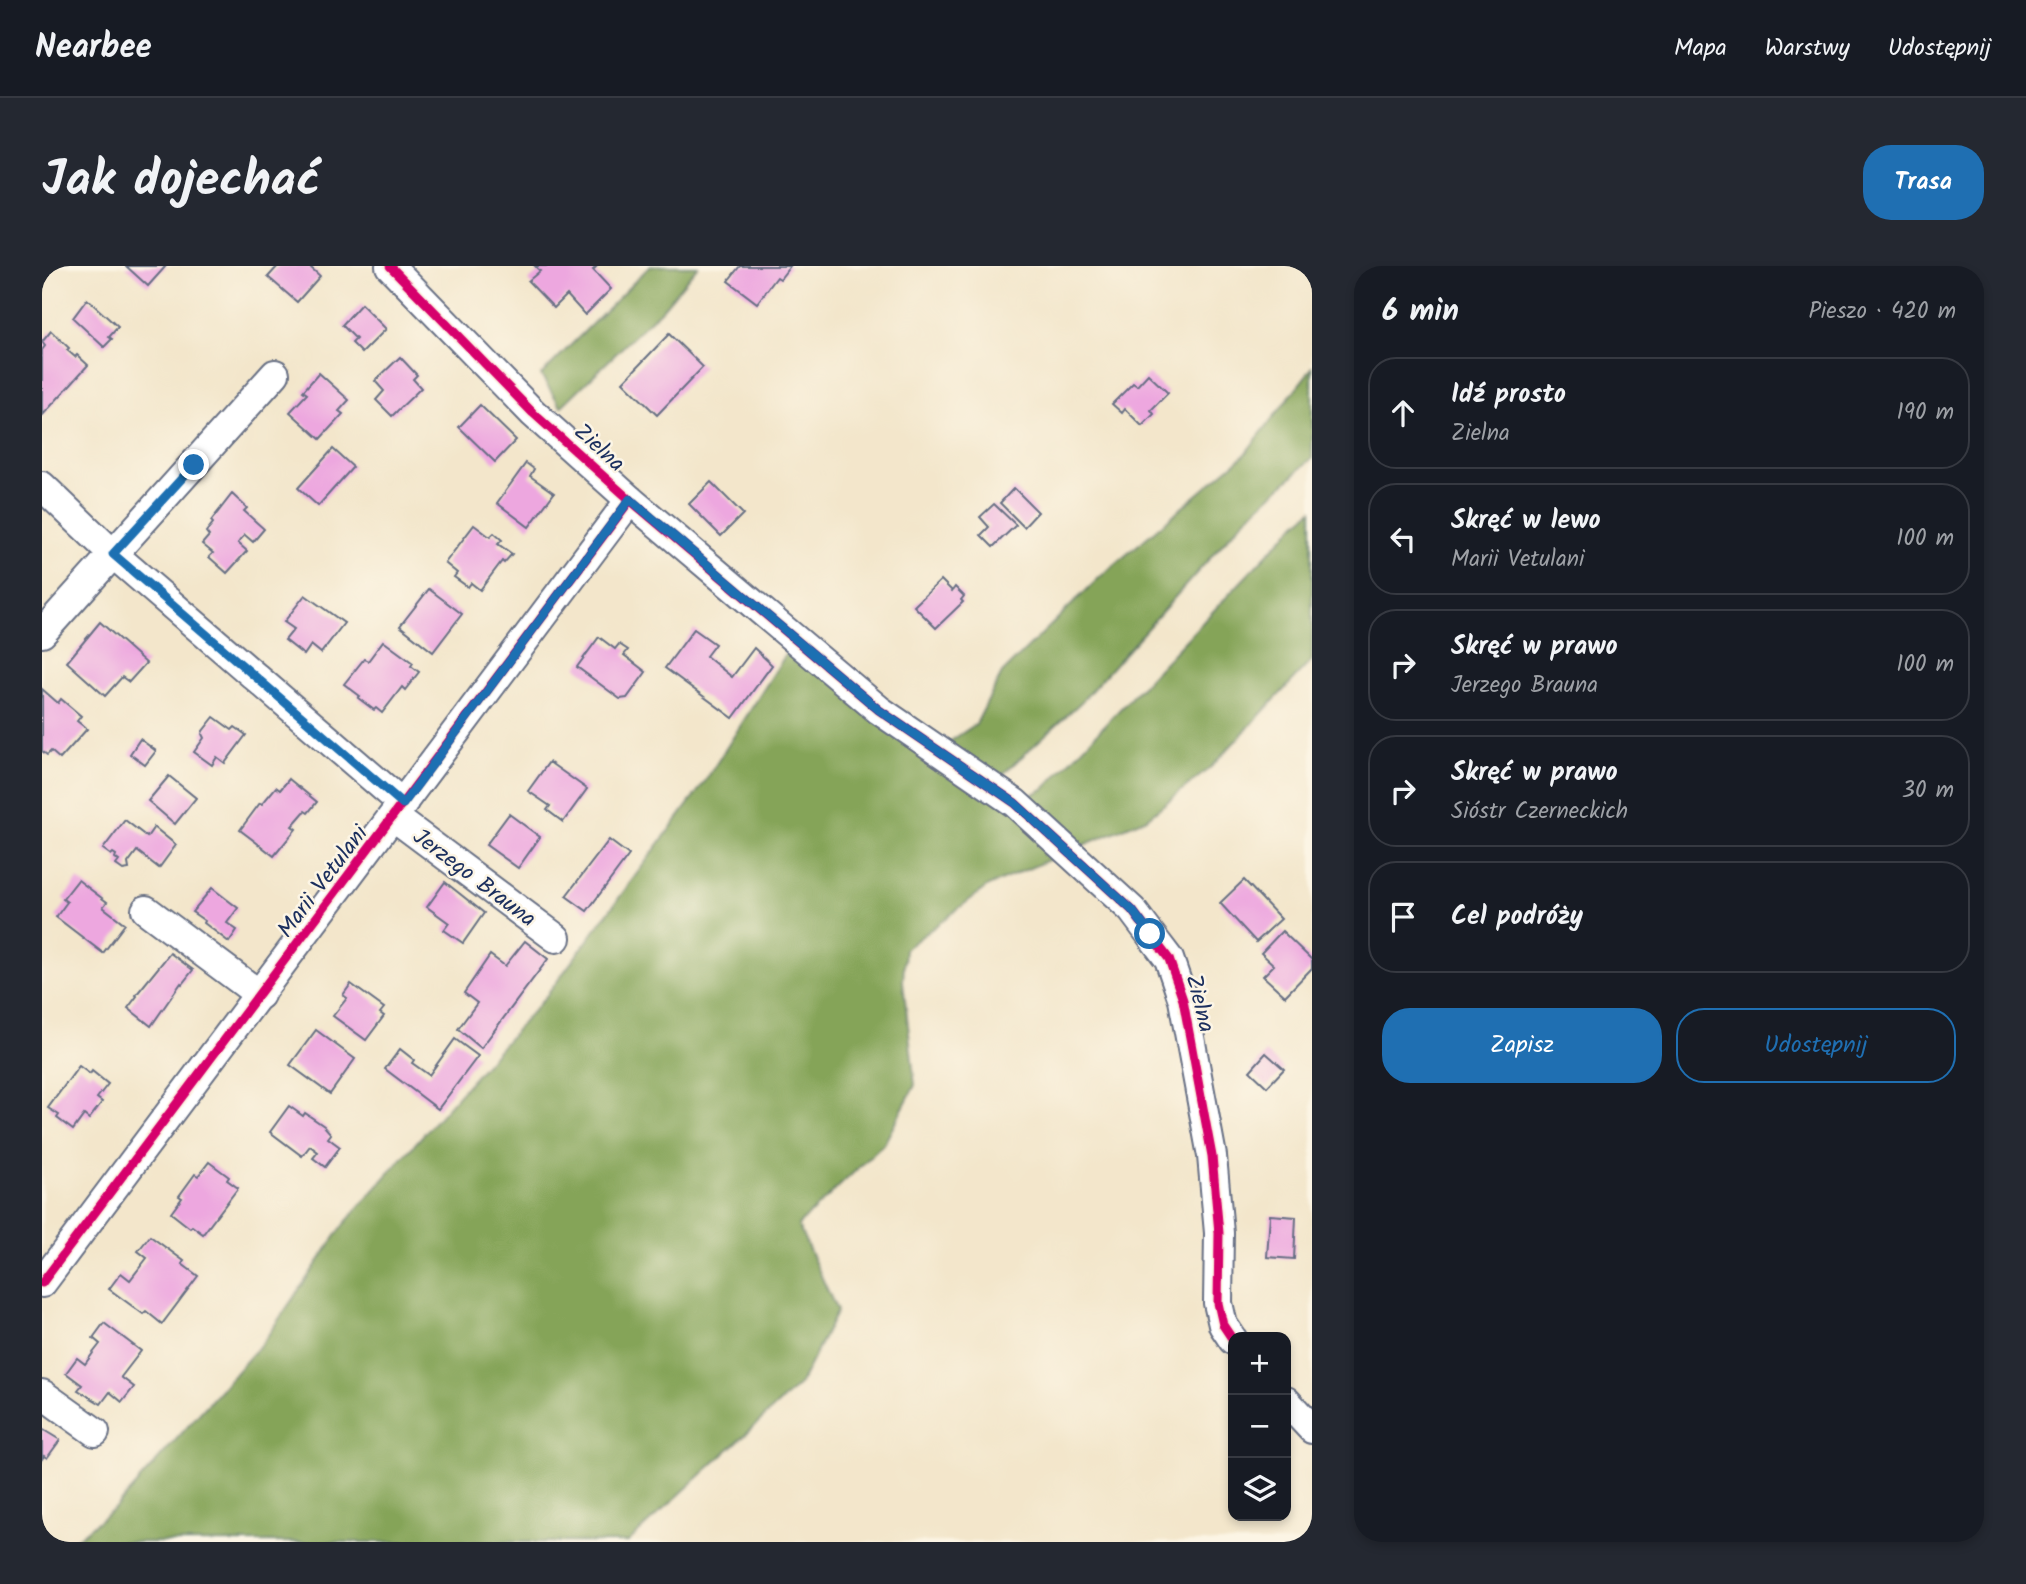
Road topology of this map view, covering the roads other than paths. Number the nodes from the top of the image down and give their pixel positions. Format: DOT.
graph roads {
  1 [pos="390,266"];
  2 [pos="275,374"];
  3 [pos="42,486"];
  4 [pos="630,499"];
  5 [pos="113,554"];
  6 [pos="42,633"];
  7 [pos="398,810"];
  8 [pos="146,910"];
  9 [pos="556,938"];
  10 [pos="260,995"];
  11 [pos="42,1283"];
  12 [pos="1228,1332"];
  13 [pos="42,1394"];
  14 [pos="1291,1406"];
  15 [pos="1312,1429"];
  16 [pos="95,1432"];
  1 -- 4 [label="street, Zielna"];
  2 -- 5 [label="street"];
  3 -- 5 [label="street, Jerzego Brauna"];
  4 -- 7 [label="street, Marii Vetulani"];
  4 -- 12 [label="street, Zielna"];
  5 -- 6 [label="street"];
  5 -- 7 [label="street, Jerzego Brauna"];
  7 -- 9 [label="street, Jerzego Brauna"];
  7 -- 10 [label="street, Marii Vetulani"];
  8 -- 10 [label="street"];
  10 -- 11 [label="street, Marii Vetulani"];
  13 -- 16 [label="street"];
  14 -- 15 [label="street"];
}
